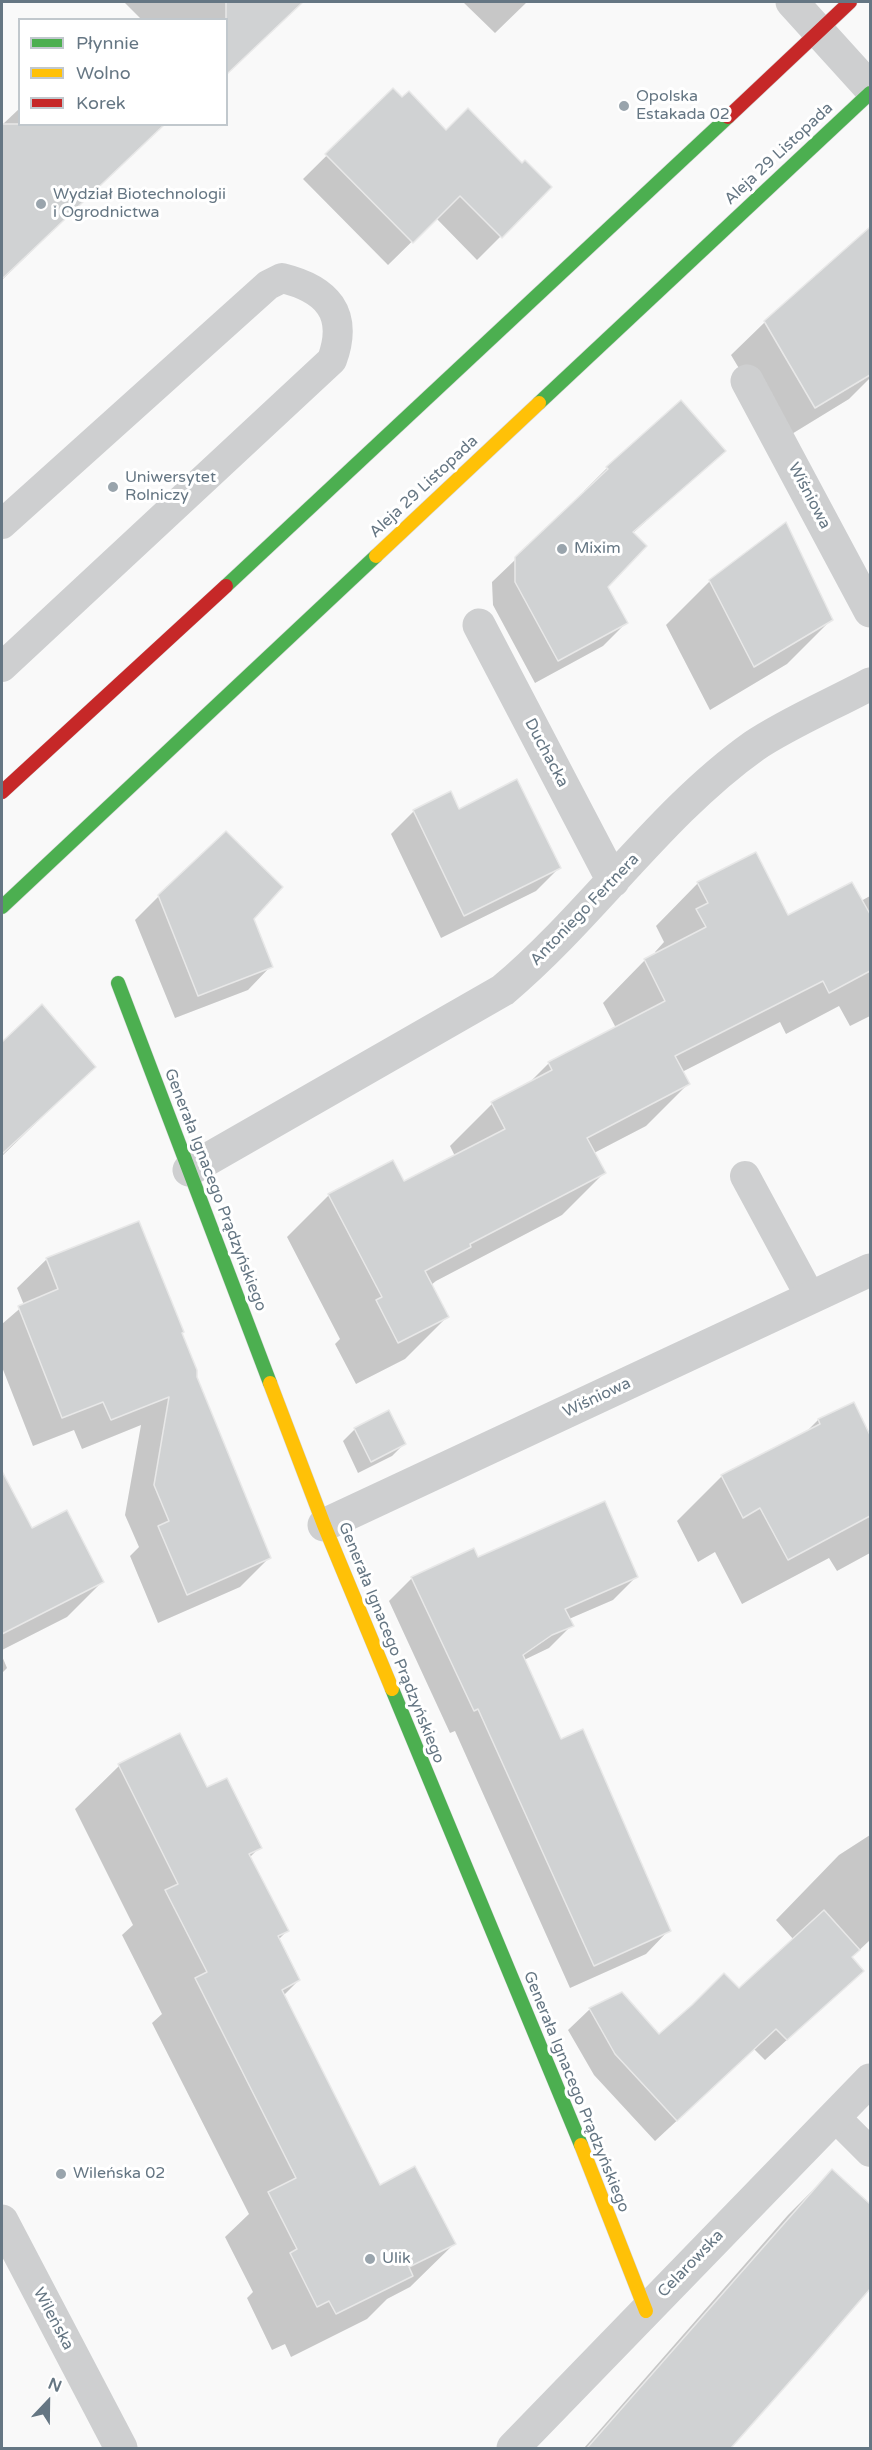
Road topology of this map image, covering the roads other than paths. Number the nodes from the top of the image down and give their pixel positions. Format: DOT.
graph roads {
  1 [pos="792,2"];
  2 [pos="850,2"];
  3 [pos="818,32"];
  4 [pos="870,88"];
  5 [pos="870,93"];
  6 [pos="747,381"];
  7 [pos="2,524"];
  8 [pos="870,611"];
  9 [pos="479,625"];
  10 [pos="2,668"];
  11 [pos="870,684"];
  12 [pos="2,792"];
  13 [pos="614,881"];
  14 [pos="2,906"];
  15 [pos="118,983"];
  16 [pos="189,1170"];
  17 [pos="745,1176"];
  18 [pos="870,1270"];
  19 [pos="811,1298"];
  20 [pos="324,1525"];
  21 [pos="870,2080"];
  22 [pos="834,2116"];
  23 [pos="870,2152"];
  24 [pos="2,2221"];
  25 [pos="646,2311"];
  26 [pos="121,2448"];
  27 [pos="513,2448"];
  1 -- 3 [label="street"];
  2 -- 3 [label="main road"];
  3 -- 4 [label="street"];
  3 -- 12 [label="main road"];
  5 -- 14 [label="main road, Aleja 29 Listopada"];
  6 -- 8 [label="street, Wiśniowa"];
  7 -- 10 [label="lane"];
  9 -- 13 [label="street, Duchacka"];
  11 -- 13 [label="street, Antoniego Fertnera"];
  13 -- 16 [label="street, Antoniego Fertnera"];
  15 -- 16 [label="main road, Generała Ignacego Prądzyńskiego"];
  16 -- 20 [label="main road, Generała Ignacego Prądzyńskiego"];
  17 -- 19 [label="lane"];
  18 -- 19 [label="street, Wiśniowa"];
  19 -- 20 [label="street, Wiśniowa"];
  20 -- 25 [label="main road, Generała Ignacego Prądzyńskiego"];
  21 -- 22 [label="street, Celarowska"];
  22 -- 23 [label="lane"];
  22 -- 25 [label="street, Celarowska"];
  24 -- 26 [label="street, Wileńska"];
  25 -- 27 [label="street, Celarowska"];
}
